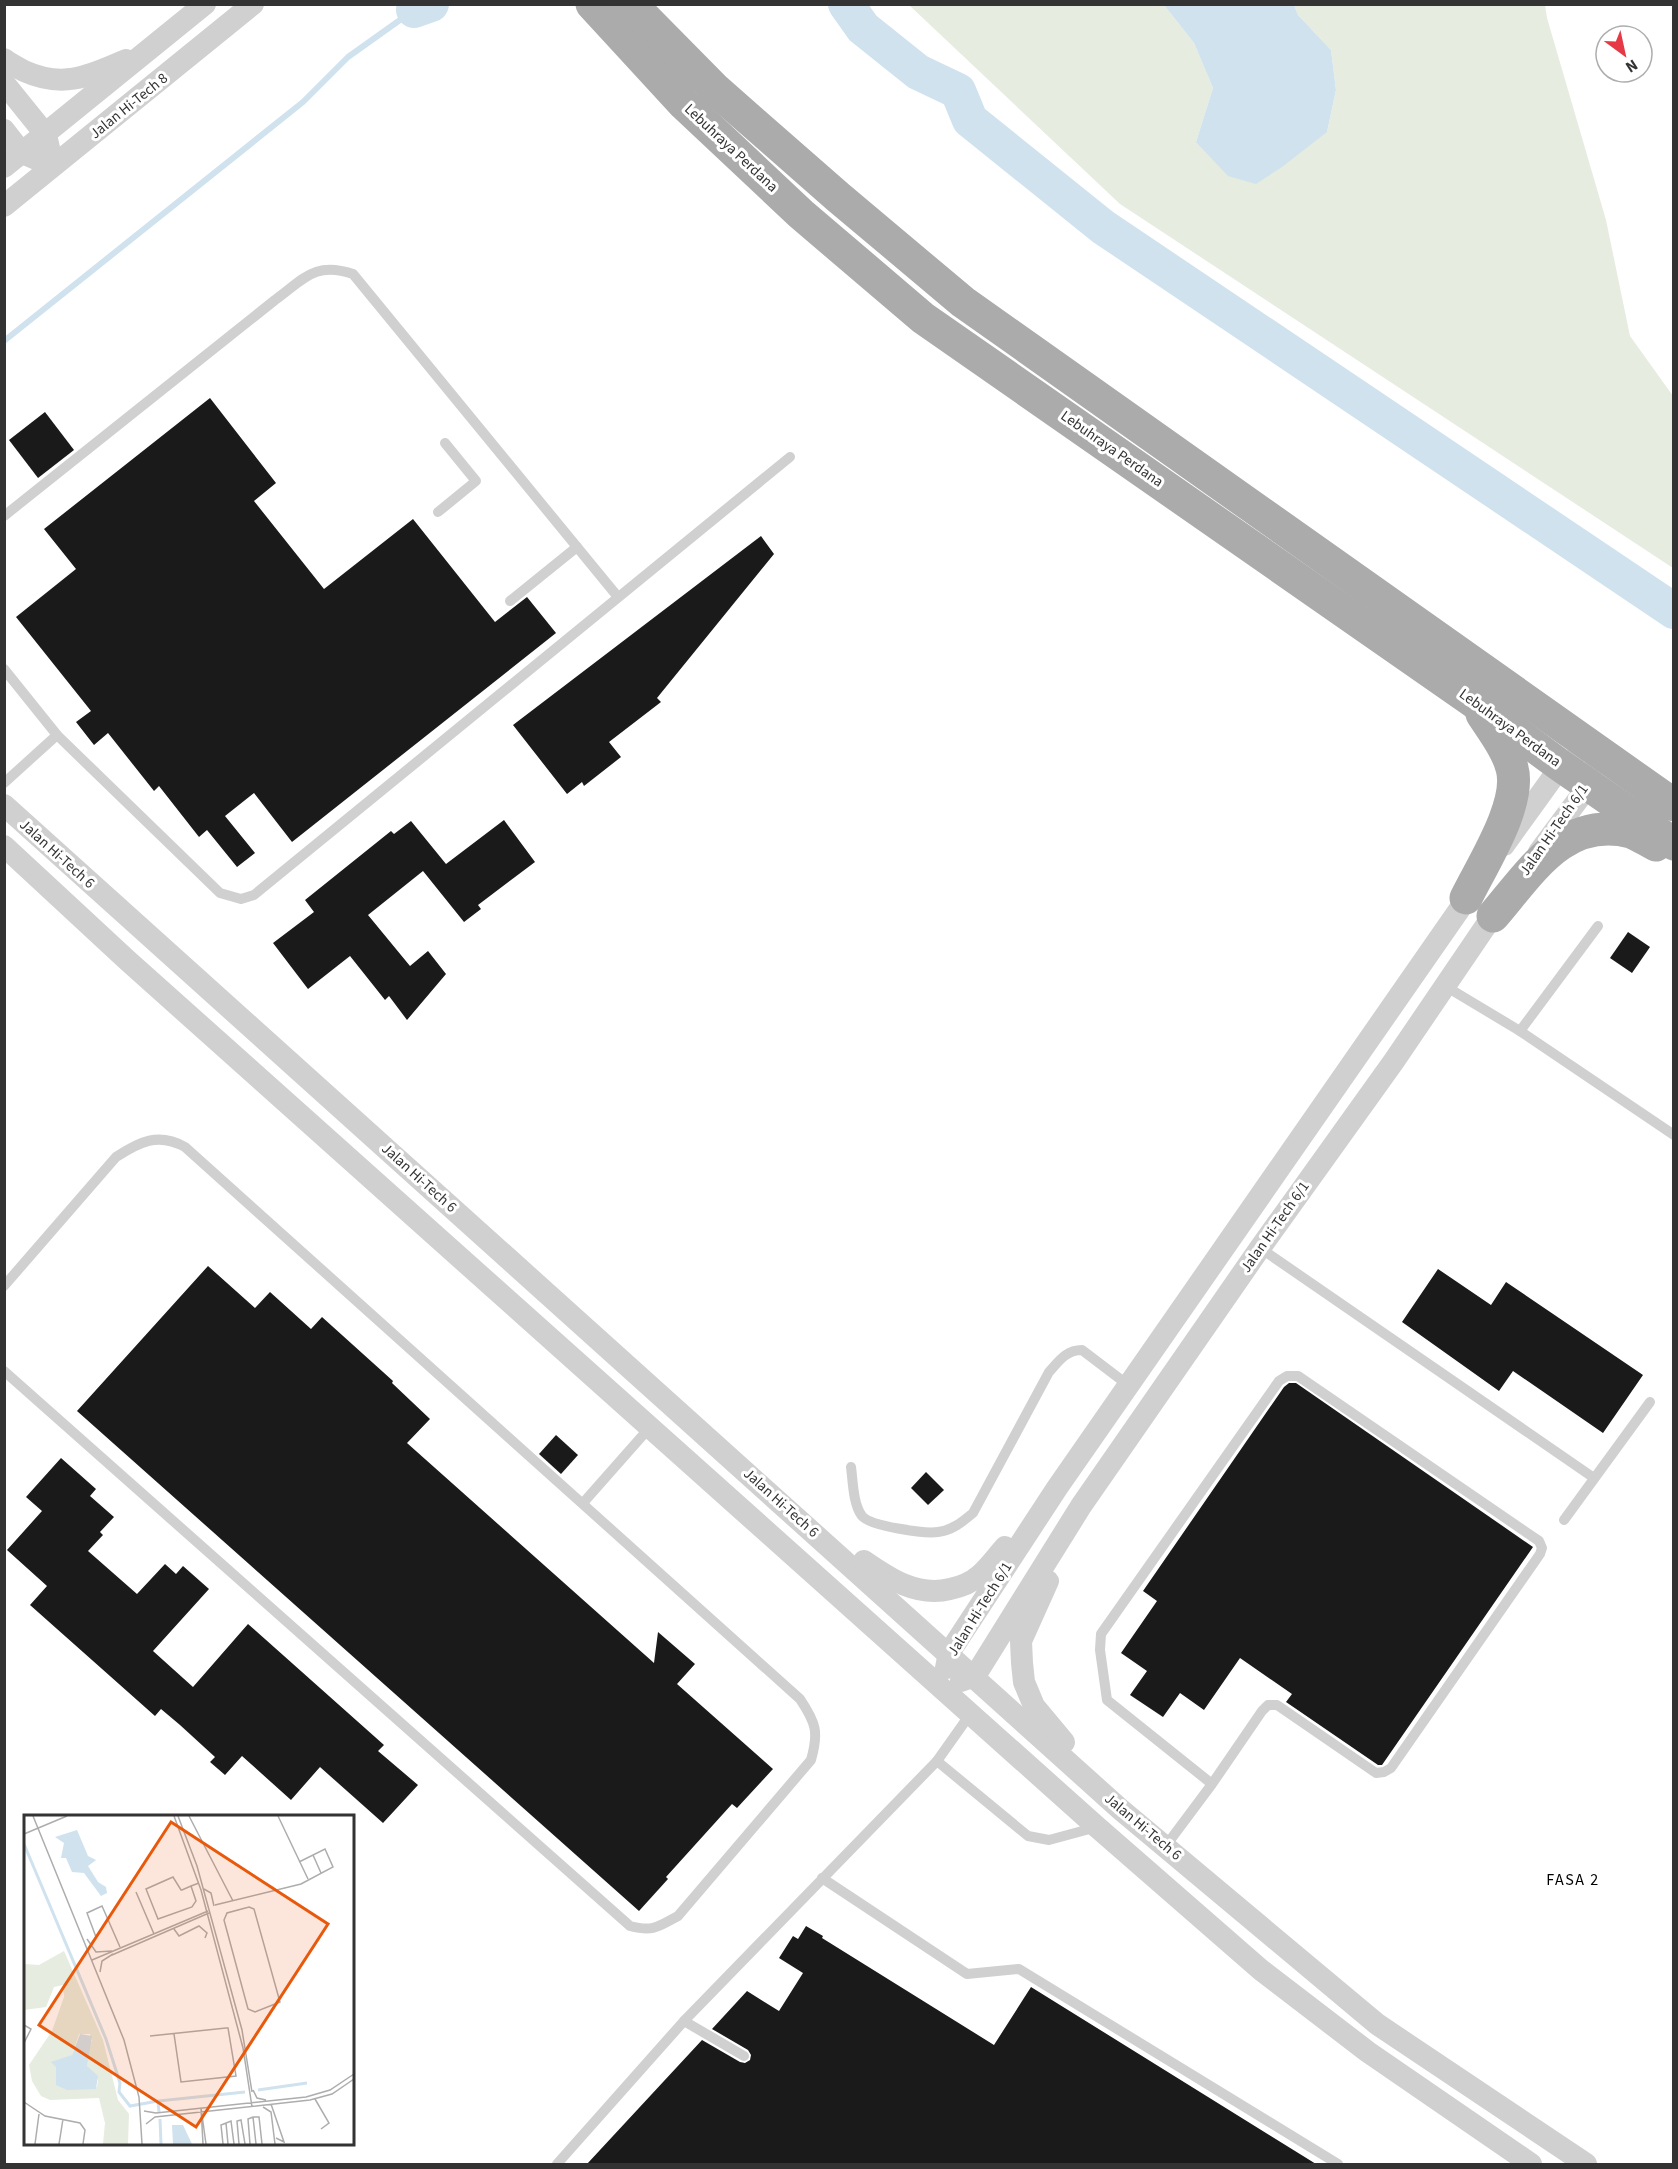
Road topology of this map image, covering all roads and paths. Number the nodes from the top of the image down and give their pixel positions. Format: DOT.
graph roads {
  1 [pos="205,4"];
  2 [pos="253,4"];
  3 [pos="592,4"];
  4 [pos="631,4"];
  5 [pos="152,48"];
  6 [pos="4,59"];
  7 [pos="4,83"];
  8 [pos="4,130"];
  9 [pos="46,135"];
  10 [pos="13,160"];
  11 [pos="53,167"];
  12 [pos="4,206"];
  13 [pos="445,443"];
  14 [pos="790,457"];
  15 [pos="438,512"];
  16 [pos="4,516"];
  17 [pos="577,547"];
  18 [pos="618,597"];
  19 [pos="510,601"];
  20 [pos="4,669"];
  21 [pos="1474,702"];
  22 [pos="57,735"];
  23 [pos="1593,750"];
  24 [pos="1561,766"];
  25 [pos="4,783"];
  26 [pos="1588,785"];
  27 [pos="4,805"];
  28 [pos="1674,805"];
  29 [pos="1674,844"];
  30 [pos="4,846"];
  31 [pos="1674,854"];
  32 [pos="1479,907"];
  33 [pos="1598,926"];
  34 [pos="1445,986"];
  35 [pos="1520,1031"];
  36 [pos="1674,1134"];
  37 [pos="1260,1248"];
  38 [pos="4,1286"];
  39 [pos="4,1371"];
  40 [pos="1128,1385"];
  41 [pos="1650,1402"];
  42 [pos="651,1426"];
  43 [pos="851,1467"];
  44 [pos="1594,1478"];
  45 [pos="1057,1488"];
  46 [pos="583,1503"];
  47 [pos="1081,1506"];
  48 [pos="791,1511"];
  49 [pos="1564,1520"];
  50 [pos="949,1653"];
  51 [pos="975,1676"];
  52 [pos="942,1688"];
  53 [pos="972,1713"];
  54 [pos="936,1761"];
  55 [pos="1212,1785"];
  56 [pos="1120,1809"];
  57 [pos="1097,1827"];
  58 [pos="1165,1847"];
  59 [pos="822,1878"];
  60 [pos="684,2020"];
  61 [pos="744,2056"];
  62 [pos="557,2164"];
  63 [pos="1338,2164"];
  64 [pos="1531,2164"];
  65 [pos="1587,2164"];
  1 -- 5 [label="street, Jalan Hi-Tech 8"];
  2 -- 11 [label="street, Jalan Hi-Tech 8"];
  3 -- 21 [label="main road, Lebuhraya Perdana"];
  4 -- 23 [label="main road, Lebuhraya Perdana"];
  5 -- 6 [label="street"];
  5 -- 9 [label="street, Jalan Hi-Tech 8"];
  7 -- 9 [label="street"];
  8 -- 10 [label="street"];
  9 -- 10 [label="street, Jalan Hi-Tech 8"];
  9 -- 11 [label="street"];
  10 -- 11 [label="street"];
  11 -- 12 [label="street, Jalan Hi-Tech 8"];
  13 -- 15 [label="lane"];
  14 -- 18 [label="lane"];
  16 -- 17 [label="lane"];
  17 -- 18 [label="lane"];
  17 -- 19 [label="lane"];
  18 -- 22 [label="lane"];
  20 -- 22 [label="lane"];
  21 -- 24 [label="main road, Lebuhraya Perdana"];
  21 -- 32 [label="main road"];
  22 -- 25 [label="lane"];
  23 -- 24 [label="street, Jalan Hi-Tech 6/1"];
  23 -- 26 [label="street, Jalan Hi-Tech 6/1"];
  23 -- 28 [label="main road, Lebuhraya Perdana"];
  24 -- 26 [label="main road, Lebuhraya Perdana"];
  24 -- 32 [label="street, Jalan Hi-Tech 6/1"];
  26 -- 29 [label="main road, Lebuhraya Perdana"];
  26 -- 32 [label="street, Jalan Hi-Tech 6/1"];
  27 -- 48 [label="street, Jalan Hi-Tech 6"];
  30 -- 42 [label="street, Jalan Hi-Tech 6"];
  31 -- 32 [label="main road"];
  32 -- 34 [label="street, Jalan Hi-Tech 6/1"];
  32 -- 40 [label="street, Jalan Hi-Tech 6/1"];
  33 -- 35 [label="lane"];
  34 -- 35 [label="lane"];
  34 -- 37 [label="street, Jalan Hi-Tech 6/1"];
  35 -- 36 [label="lane"];
  37 -- 44 [label="lane"];
  37 -- 47 [label="street, Jalan Hi-Tech 6/1"];
  38 -- 46 [label="lane"];
  39 -- 46 [label="lane"];
  40 -- 43 [label="lane"];
  40 -- 45 [label="street, Jalan Hi-Tech 6/1"];
  41 -- 44 [label="lane"];
  42 -- 46 [label="lane"];
  42 -- 52 [label="street, Jalan Hi-Tech 6"];
  44 -- 49 [label="lane"];
  45 -- 48 [label="street"];
  45 -- 50 [label="street, Jalan Hi-Tech 6/1"];
  47 -- 51 [label="street, Jalan Hi-Tech 6/1"];
  47 -- 56 [label="street"];
  48 -- 50 [label="street, Jalan Hi-Tech 6"];
  50 -- 51 [label="street, Jalan Hi-Tech 6"];
  50 -- 52 [label="street, Jalan Hi-Tech 6/1"];
  51 -- 52 [label="street, Jalan Hi-Tech 6/1"];
  51 -- 56 [label="street, Jalan Hi-Tech 6"];
  52 -- 53 [label="street, Jalan Hi-Tech 6"];
  53 -- 54 [label="lane"];
  53 -- 57 [label="street, Jalan Hi-Tech 6"];
  54 -- 57 [label="lane"];
  54 -- 59 [label="lane"];
  55 -- 55 [label="lane"];
  55 -- 58 [label="lane"];
  56 -- 58 [label="street, Jalan Hi-Tech 6"];
  57 -- 64 [label="street, Jalan Hi-Tech 6"];
  58 -- 65 [label="street, Jalan Hi-Tech 6"];
  59 -- 60 [label="lane"];
  59 -- 63 [label="lane"];
  60 -- 61 [label="lane"];
  60 -- 62 [label="lane"];
}
